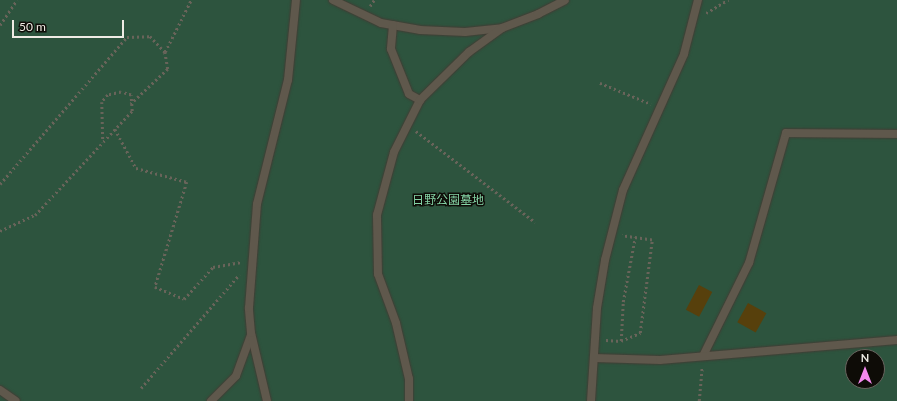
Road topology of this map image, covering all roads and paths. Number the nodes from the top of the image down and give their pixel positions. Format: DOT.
graph roads {
  1 [pos="17,0"];
  2 [pos="191,0"];
  3 [pos="296,0"];
  4 [pos="332,0"];
  5 [pos="565,0"];
  6 [pos="698,0"];
  7 [pos="728,0"];
  8 [pos="721,2"];
  9 [pos="694,20"];
  10 [pos="393,25"];
  11 [pos="0,26"];
  12 [pos="502,28"];
  13 [pos="164,52"];
  14 [pos="600,83"];
  15 [pos="420,100"];
  16 [pos="131,104"];
  17 [pos="660,108"];
  18 [pos="408,124"];
  19 [pos="115,129"];
  20 [pos="897,134"];
  21 [pos="103,142"];
  22 [pos="0,184"];
  23 [pos="535,222"];
  24 [pos="0,232"];
  25 [pos="612,234"];
  26 [pos="635,237"];
  27 [pos="253,260"];
  28 [pos="252,333"];
  29 [pos="595,340"];
  30 [pos="897,340"];
  31 [pos="621,341"];
  32 [pos="704,354"];
  33 [pos="594,358"];
  34 [pos="141,388"];
  35 [pos="0,390"];
  36 [pos="16,401"];
  37 [pos="211,401"];
  38 [pos="267,401"];
  39 [pos="409,401"];
  40 [pos="591,401"];
  41 [pos="699,401"];
  1 -- 11 [label="path"];
  2 -- 13 [label="path"];
  3 -- 27 [label="lane"];
  4 -- 10 [label="lane"];
  5 -- 12 [label="lane"];
  6 -- 9 [label="lane"];
  7 -- 8 [label="path"];
  8 -- 9 [label="path"];
  9 -- 17 [label="lane"];
  10 -- 12 [label="lane"];
  10 -- 15 [label="lane"];
  12 -- 15 [label="lane"];
  13 -- 16 [label="path"];
  13 -- 22 [label="path"];
  14 -- 17 [label="path"];
  15 -- 18 [label="lane"];
  16 -- 19 [label="path"];
  16 -- 21 [label="path"];
  17 -- 25 [label="lane"];
  18 -- 23 [label="path"];
  18 -- 39 [label="lane"];
  19 -- 21 [label="path"];
  19 -- 27 [label="path"];
  20 -- 32 [label="lane"];
  21 -- 24 [label="path"];
  25 -- 26 [label="path"];
  25 -- 29 [label="lane"];
  26 -- 31 [label="path"];
  26 -- 31 [label="path"];
  27 -- 28 [label="lane"];
  27 -- 34 [label="path"];
  28 -- 37 [label="lane"];
  28 -- 38 [label="lane"];
  29 -- 31 [label="path"];
  29 -- 33 [label="lane"];
  30 -- 32 [label="lane"];
  32 -- 33 [label="lane"];
  32 -- 41 [label="path"];
  33 -- 40 [label="lane"];
  35 -- 36 [label="lane"];
}
